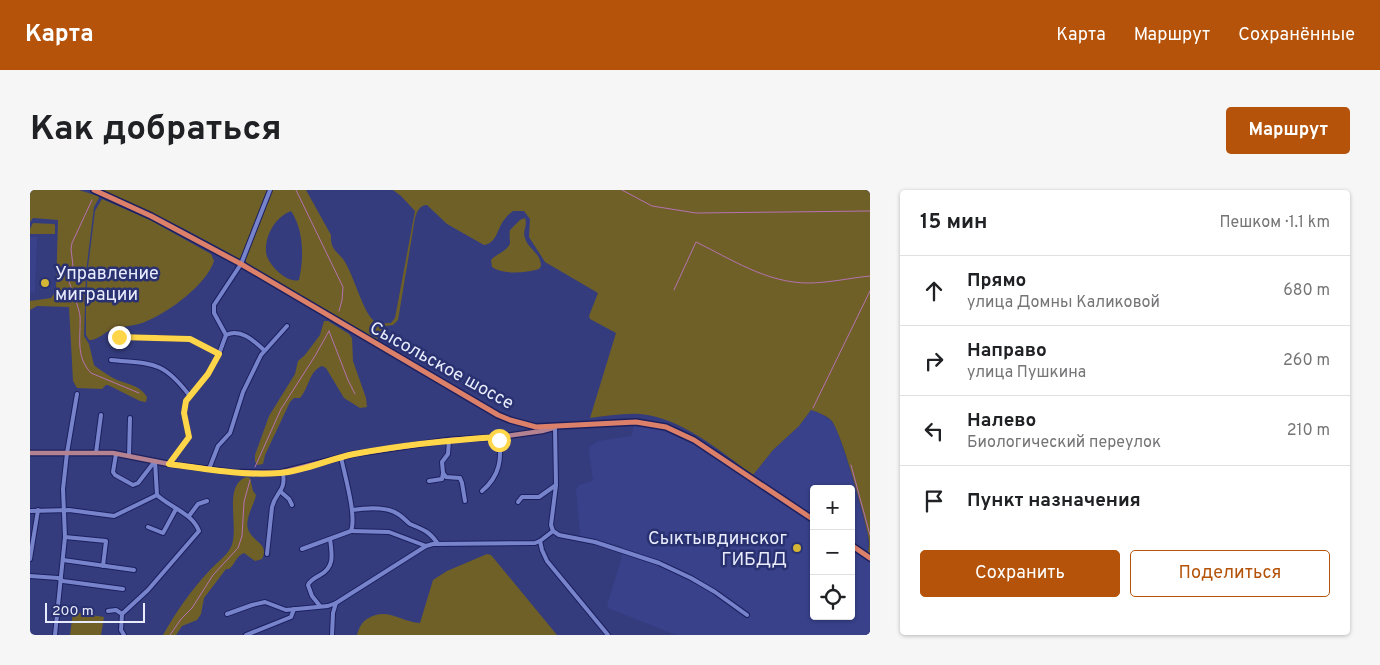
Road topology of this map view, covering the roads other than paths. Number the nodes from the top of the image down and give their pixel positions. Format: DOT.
graph roads {
  1 [pos="94,190"];
  2 [pos="270,190"];
  3 [pos="241,264"];
  4 [pos="287,326"];
  5 [pos="226,335"];
  6 [pos="119,337"];
  7 [pos="264,350"];
  8 [pos="219,354"];
  9 [pos="110,360"];
  10 [pos="77,394"];
  11 [pos="189,396"];
  12 [pos="101,415"];
  13 [pos="130,418"];
  14 [pos="555,427"];
  15 [pos="499,437"];
  16 [pos="448,440"];
  17 [pos="30,453"];
  18 [pos="67,453"];
  19 [pos="96,453"];
  20 [pos="116,454"];
  21 [pos="129,456"];
  22 [pos="341,457"];
  23 [pos="155,462"];
  24 [pos="169,464"];
  25 [pos="209,469"];
  26 [pos="283,473"];
  27 [pos="443,474"];
  28 [pos="429,481"];
  29 [pos="556,485"];
  30 [pos="482,491"];
  31 [pos="281,492"];
  32 [pos="157,495"];
  33 [pos="465,500"];
  34 [pos="207,501"];
  35 [pos="518,502"];
  36 [pos="292,505"];
  37 [pos="176,509"];
  38 [pos="38,510"];
  39 [pos="64,510"];
  40 [pos="352,510"];
  41 [pos="30,511"];
  42 [pos="189,516"];
  43 [pos="810,517"];
  44 [pos="148,527"];
  45 [pos="352,531"];
  46 [pos="553,531"];
  47 [pos="65,537"];
  48 [pos="330,540"];
  49 [pos="540,542"];
  50 [pos="438,544"];
  51 [pos="426,546"];
  52 [pos="855,548"];
  53 [pos="302,549"];
  54 [pos="267,554"];
  55 [pos="870,558"];
  56 [pos="30,559"];
  57 [pos="63,560"];
  58 [pos="103,566"];
  59 [pos="134,570"];
  60 [pos="30,576"];
  61 [pos="60,580"];
  62 [pos="124,589"];
  63 [pos="336,603"];
  64 [pos="320,606"];
  65 [pos="294,609"];
  66 [pos="108,611"];
  67 [pos="122,614"];
  68 [pos="226,614"];
  69 [pos="747,615"];
  70 [pos="55,635"];
  71 [pos="124,635"];
  72 [pos="246,635"];
  73 [pos="332,635"];
  74 [pos="608,635"];
  1 -- 3 [label="highway, Сысольское шоссе"];
  2 -- 3 [label="street"];
  3 -- 5 [label="street"];
  3 -- 14 [label="highway, Сысольское шоссе"];
  4 -- 7 [label="street"];
  5 -- 7 [label="street"];
  5 -- 8 [label="street"];
  6 -- 8 [label="street"];
  7 -- 25 [label="street"];
  8 -- 11 [label="street"];
  9 -- 11 [label="street"];
  10 -- 18 [label="street"];
  11 -- 24 [label="street"];
  12 -- 19 [label="street"];
  13 -- 21 [label="street"];
  14 -- 15 [label="main road"];
  14 -- 29 [label="street"];
  14 -- 43 [label="highway, Сысольское шоссе"];
  15 -- 16 [label="main road"];
  15 -- 30 [label="street"];
  16 -- 22 [label="main road"];
  16 -- 27 [label="street"];
  17 -- 18 [label="main road"];
  18 -- 19 [label="main road"];
  18 -- 39 [label="street"];
  19 -- 20 [label="main road"];
  20 -- 21 [label="main road"];
  20 -- 23 [label="street"];
  21 -- 23 [label="main road"];
  22 -- 26 [label="main road"];
  22 -- 40 [label="street"];
  23 -- 24 [label="main road"];
  23 -- 32 [label="street"];
  24 -- 25 [label="main road"];
  25 -- 26 [label="main road"];
  26 -- 31 [label="street"];
  27 -- 28 [label="street"];
  27 -- 33 [label="street"];
  29 -- 35 [label="street"];
  29 -- 46 [label="street"];
  31 -- 36 [label="street"];
  31 -- 54 [label="street"];
  32 -- 37 [label="street"];
  32 -- 39 [label="street"];
  34 -- 42 [label="street"];
  37 -- 42 [label="street"];
  37 -- 44 [label="street"];
  38 -- 39 [label="street"];
  38 -- 41 [label="street"];
  38 -- 56 [label="street"];
  39 -- 47 [label="street"];
  40 -- 45 [label="street"];
  40 -- 50 [label="street"];
  42 -- 67 [label="street"];
  45 -- 48 [label="street"];
  45 -- 51 [label="street"];
  46 -- 49 [label="street"];
  46 -- 69 [label="street"];
  47 -- 57 [label="street"];
  47 -- 58 [label="street"];
  48 -- 53 [label="street"];
  48 -- 64 [label="street"];
  49 -- 50 [label="street"];
  49 -- 74 [label="street"];
  50 -- 51 [label="street"];
  51 -- 63 [label="street"];
  52 -- 55 [label="highway"];
  57 -- 58 [label="street"];
  57 -- 61 [label="street"];
  58 -- 59 [label="street"];
  60 -- 61 [label="street"];
  61 -- 62 [label="street"];
  61 -- 70 [label="street"];
  63 -- 64 [label="street"];
  63 -- 73 [label="street"];
  64 -- 65 [label="street"];
  65 -- 68 [label="street"];
  65 -- 72 [label="street"];
  66 -- 67 [label="street"];
  67 -- 71 [label="street"];
}
